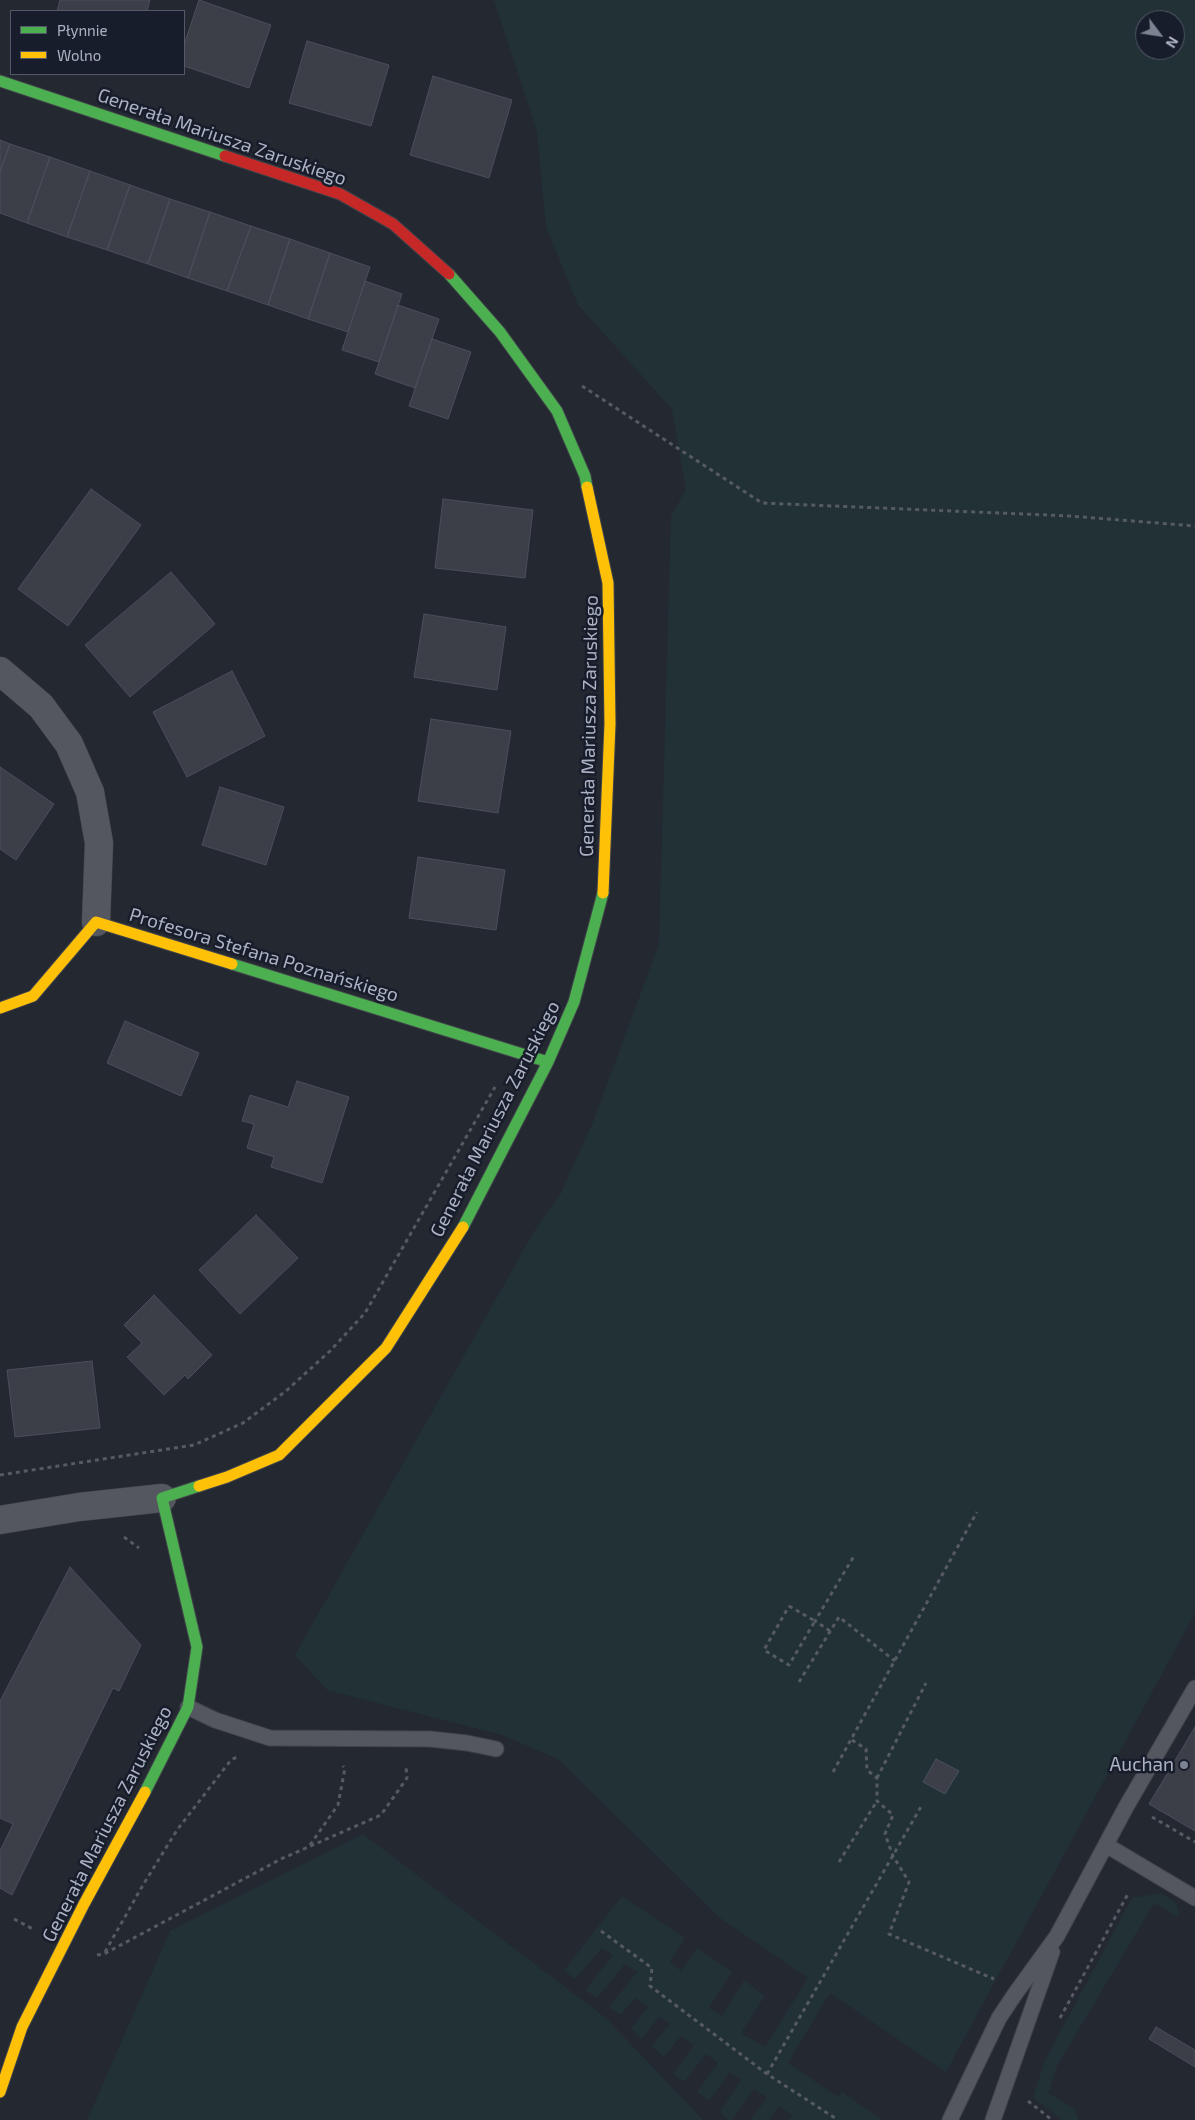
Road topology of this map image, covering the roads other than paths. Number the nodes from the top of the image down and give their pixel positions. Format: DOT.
graph roads {
  1 [pos="0,81"];
  2 [pos="0,671"];
  3 [pos="96,922"];
  4 [pos="0,1008"];
  5 [pos="548,1062"];
  6 [pos="162,1498"];
  7 [pos="0,1520"];
  8 [pos="1195,1688"];
  9 [pos="188,1707"];
  10 [pos="496,1749"];
  11 [pos="1106,1845"];
  12 [pos="1195,1898"];
  13 [pos="1057,1936"];
  14 [pos="0,2092"];
  15 [pos="950,2120"];
  16 [pos="993,2120"];
  1 -- 5 [label="street, Generała Mariusza Zaruskiego"];
  2 -- 3 [label="street"];
  3 -- 4 [label="street"];
  3 -- 5 [label="street, Profesora Stefana Poznańskiego"];
  5 -- 6 [label="street, Generała Mariusza Zaruskiego"];
  6 -- 7 [label="street"];
  6 -- 9 [label="street, Generała Mariusza Zaruskiego"];
  8 -- 11 [label="lane"];
  9 -- 10 [label="lane"];
  9 -- 14 [label="street, Generała Mariusza Zaruskiego"];
  11 -- 12 [label="lane"];
  11 -- 13 [label="lane"];
  13 -- 15 [label="lane"];
  13 -- 16 [label="lane"];
}
